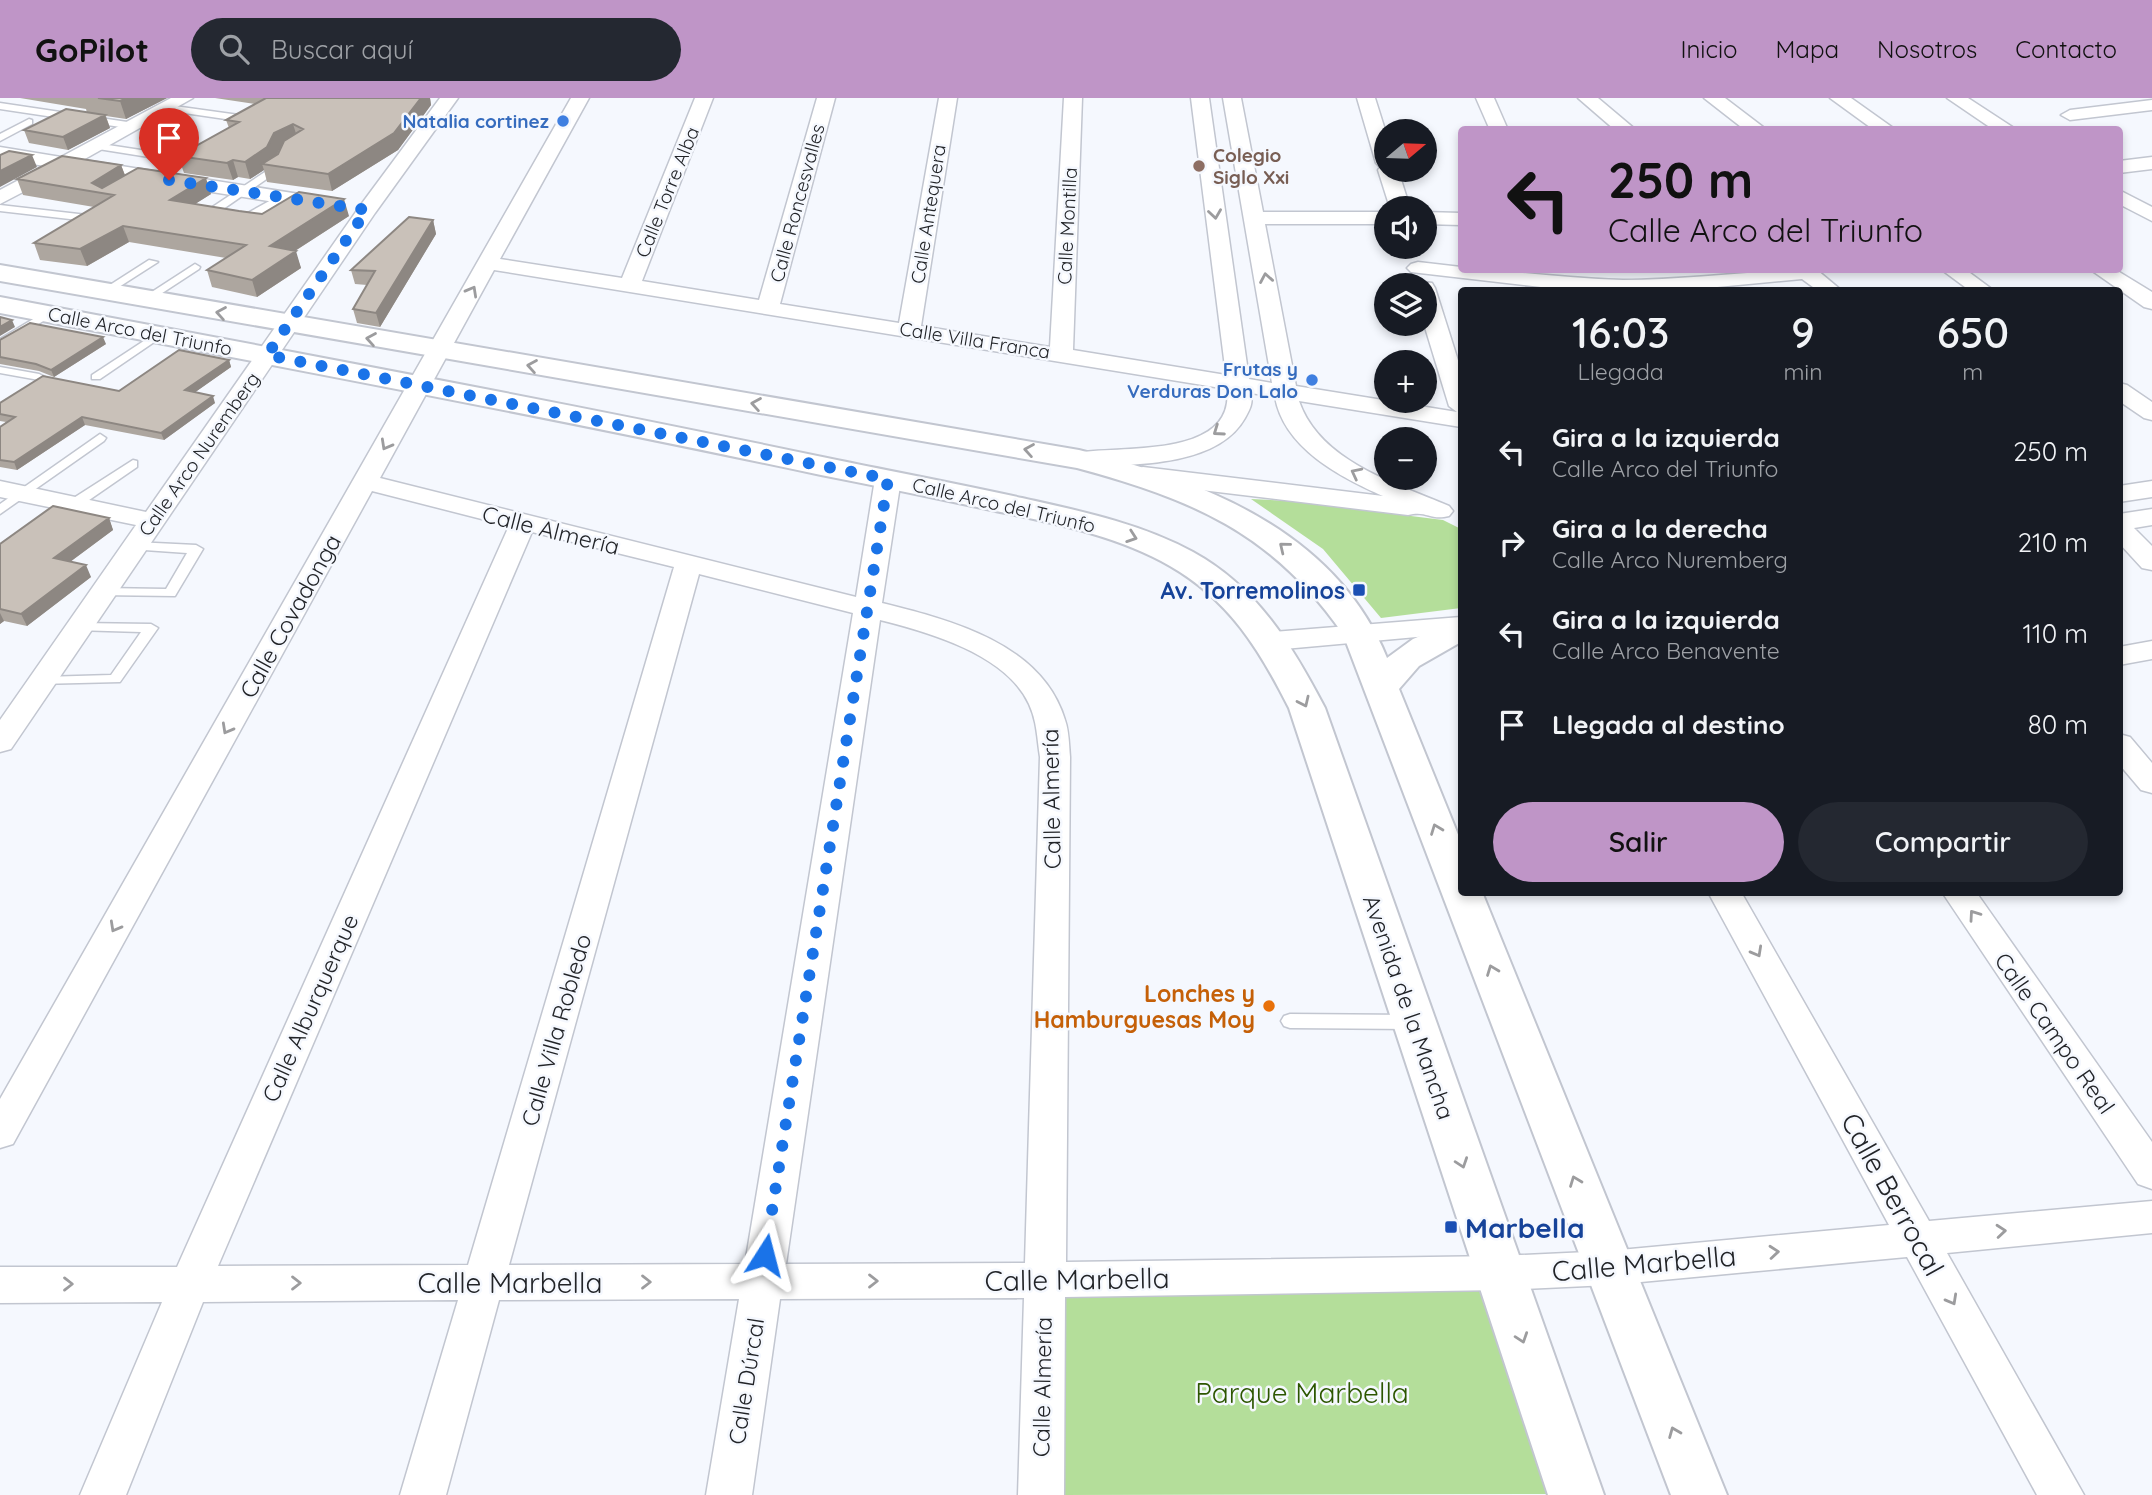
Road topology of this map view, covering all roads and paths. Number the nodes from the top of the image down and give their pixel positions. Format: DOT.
graph roads {
  1 [pos="184,98"];
  2 [pos="580,98"];
  3 [pos="704,98"];
  4 [pos="826,98"];
  5 [pos="948,98"];
  6 [pos="1073,98"];
  7 [pos="1200,98"];
  8 [pos="1232,98"];
  9 [pos="1366,98"];
  10 [pos="1486,98"];
  11 [pos="1587,98"];
  12 [pos="1713,98"];
  13 [pos="1839,98"];
  14 [pos="1955,98"];
  15 [pos="444,99"];
  16 [pos="2152,105"];
  17 [pos="0,106"];
  18 [pos="2073,106"];
  19 [pos="167,108"];
  20 [pos="239,118"];
  21 [pos="29,122"];
  22 [pos="1374,124"];
  23 [pos="134,126"];
  24 [pos="1497,126"];
  25 [pos="1622,126"];
  26 [pos="1752,126"];
  27 [pos="1881,126"];
  28 [pos="2001,126"];
  29 [pos="0,138"];
  30 [pos="95,146"];
  31 [pos="0,153"];
  32 [pos="283,155"];
  33 [pos="180,159"];
  34 [pos="64,163"];
  35 [pos="2152,163"];
  36 [pos="2123,167"];
  37 [pos="145,176"];
  38 [pos="125,188"];
  39 [pos="241,191"];
  40 [pos="282,197"];
  41 [pos="0,198"];
  42 [pos="2123,198"];
  43 [pos="0,208"];
  44 [pos="367,210"];
  45 [pos="2152,215"];
  46 [pos="1255,218"];
  47 [pos="1374,218"];
  48 [pos="1437,218"];
  49 [pos="96,219"];
  50 [pos="1458,219"];
  51 [pos="153,262"];
  52 [pos="488,263"];
  53 [pos="195,267"];
  54 [pos="1420,272"];
  55 [pos="0,273"];
  56 [pos="1787,273"];
  57 [pos="1808,273"];
  58 [pos="1958,273"];
  59 [pos="2107,273"];
  60 [pos="2152,279"];
  61 [pos="2122,282"];
  62 [pos="630,285"];
  63 [pos="1826,287"];
  64 [pos="1978,287"];
  65 [pos="104,292"];
  66 [pos="146,299"];
  67 [pos="2152,302"];
  68 [pos="0,305"];
  69 [pos="768,307"];
  70 [pos="50,314"];
  71 [pos="288,324"];
  72 [pos="909,330"];
  73 [pos="159,334"];
  74 [pos="1451,339"];
  75 [pos="0,344"];
  76 [pos="439,350"];
  77 [pos="1061,354"];
  78 [pos="267,355"];
  79 [pos="0,370"];
  80 [pos="40,377"];
  81 [pos="96,377"];
  82 [pos="1238,382"];
  83 [pos="419,385"];
  84 [pos="1458,386"];
  85 [pos="1286,391"];
  86 [pos="2123,393"];
  87 [pos="802,412"];
  88 [pos="2152,414"];
  89 [pos="1458,419"];
  90 [pos="100,438"];
  91 [pos="766,454"];
  92 [pos="1079,459"];
  93 [pos="133,464"];
  94 [pos="1143,475"];
  95 [pos="888,479"];
  96 [pos="365,482"];
  97 [pos="2152,489"];
  98 [pos="12,491"];
  99 [pos="2123,493"];
  100 [pos="74,504"];
  101 [pos="0,510"];
  102 [pos="1451,512"];
  103 [pos="2152,517"];
  104 [pos="153,521"];
  105 [pos="523,523"];
  106 [pos="2123,524"];
  107 [pos="2123,529"];
  108 [pos="135,546"];
  109 [pos="1180,558"];
  110 [pos="2152,562"];
  111 [pos="688,564"];
  112 [pos="103,592"];
  113 [pos="867,609"];
  114 [pos="80,627"];
  115 [pos="1458,627"];
  116 [pos="1458,629"];
  117 [pos="1360,634"];
  118 [pos="1273,641"];
  119 [pos="2152,650"];
  120 [pos="2123,655"];
  121 [pos="43,681"];
  122 [pos="1381,689"];
  123 [pos="0,742"];
  124 [pos="2123,749"];
  125 [pos="2152,783"];
  126 [pos="1458,884"];
  127 [pos="1463,896"];
  128 [pos="1726,896"];
  129 [pos="1961,896"];
  130 [pos="1290,1021"];
  131 [pos="1414,1022"];
  132 [pos="0,1133"];
  133 [pos="2152,1173"];
  134 [pos="2152,1217"];
  135 [pos="1918,1239"];
  136 [pos="1609,1268"];
  137 [pos="1500,1273"];
  138 [pos="1043,1280"];
  139 [pos="761,1281"];
  140 [pos="484,1283"];
  141 [pos="190,1284"];
  142 [pos="0,1285"];
  143 [pos="103,1495"];
  144 [pos="423,1495"];
  145 [pos="729,1495"];
  146 [pos="1041,1495"];
  147 [pos="1576,1495"];
  148 [pos="1699,1495"];
  149 [pos="2061,1495"];
  1 -- 19 [label="street"];
  2 -- 52 [label="street, Calle Covadonga"];
  3 -- 62 [label="street, Calle Torre Alba"];
  4 -- 69 [label="street, Calle Roncesvalles"];
  5 -- 72 [label="street, Calle Antequera"];
  6 -- 77 [label="street, Calle Montilla"];
  7 -- 82 [label="street, one-way"];
  8 -- 46 [label="street"];
  9 -- 22 [label="street"];
  10 -- 24 [label="street"];
  11 -- 25 [label="street"];
  12 -- 26 [label="street"];
  13 -- 27 [label="street"];
  14 -- 28 [label="street"];
  15 -- 44 [label="street, Calle Arco Nuremberg"];
  16 -- 18 [label="street"];
  17 -- 23 [label="lane"];
  19 -- 20 [label="lane"];
  19 -- 23 [label="street"];
  21 -- 29 [label="lane"];
  23 -- 30 [label="street"];
  30 -- 33 [label="lane"];
  30 -- 34 [label="street"];
  31 -- 34 [label="street"];
  32 -- 39 [label="lane"];
  34 -- 37 [label="street"];
  34 -- 41 [label="street"];
  35 -- 36 [label="street"];
  37 -- 38 [label="lane"];
  37 -- 39 [label="street"];
  39 -- 40 [label="street"];
  39 -- 40 [label="lane"];
  40 -- 44 [label="street"];
  42 -- 45 [label="street"];
  43 -- 49 [label="lane"];
  44 -- 71 [label="street, Calle Arco Nuremberg"];
  46 -- 47 [label="street"];
  85 -- 46 [label="street, one-way"];
  48 -- 50 [label="street"];
  51 -- 65 [label="lane"];
  52 -- 62 [label="street, Calle Villa Franca"];
  76 -- 52 [label="street, Calle Covadonga, one-way"];
  53 -- 66 [label="lane"];
  54 -- 56 [label="street"];
  54 -- 74 [label="street"];
  55 -- 65 [label="street, Calle Arco del Triunfo"];
  57 -- 63 [label="street"];
  58 -- 64 [label="street"];
  59 -- 61 [label="street"];
  60 -- 61 [label="street"];
  61 -- 67 [label="street"];
  62 -- 69 [label="street, Calle Villa Franca"];
  65 -- 66 [label="street, Calle Arco del Triunfo"];
  71 -- 66 [label="street, Calle Arco del Triunfo, one-way"];
  68 -- 70 [label="street, Calle Arco del Triunfo"];
  69 -- 72 [label="street, Calle Villa Franca"];
  70 -- 73 [label="street, Calle Arco del Triunfo"];
  70 -- 75 [label="lane"];
  76 -- 71 [label="street, Calle Arco del Triunfo, one-way"];
  71 -- 78 [label="street, Calle Arco Nuremberg"];
  72 -- 77 [label="street, Calle Villa Franca"];
  73 -- 78 [label="street, Calle Arco del Triunfo"];
  73 -- 81 [label="lane"];
  74 -- 84 [label="street"];
  76 -- 83 [label="street, Calle Covadonga"];
  87 -- 76 [label="street, Calle Arco del Triunfo, one-way"];
  77 -- 82 [label="street, Calle Villa Franca"];
  78 -- 83 [label="street, Calle Arco del Triunfo"];
  78 -- 104 [label="street, Calle Arco Nuremberg"];
  79 -- 80 [label="lane"];
  82 -- 85 [label="street, Calle Villa Franca"];
  82 -- 92 [label="street, one-way"];
  83 -- 91 [label="street, Calle Arco del Triunfo"];
  83 -- 96 [label="street, Calle Covadonga, one-way"];
  85 -- 89 [label="street, Calle Villa Franca"];
  102 -- 85 [label="street, one-way"];
  86 -- 88 [label="street"];
  87 -- 91 [label="street"];
  92 -- 87 [label="street, Calle Arco del Triunfo, one-way"];
  90 -- 98 [label="lane"];
  91 -- 95 [label="street, Calle Arco del Triunfo"];
  92 -- 94 [label="street, Calle Arco del Triunfo"];
  93 -- 100 [label="lane"];
  94 -- 102 [label="street"];
  117 -- 94 [label="street, one-way"];
  95 -- 109 [label="street, Calle Arco del Triunfo, one-way"];
  95 -- 113 [label="street, Calle Dúrcal"];
  96 -- 105 [label="street, Calle Almería"];
  96 -- 132 [label="street, Calle Covadonga, one-way"];
  97 -- 99 [label="street"];
  98 -- 100 [label="street"];
  98 -- 101 [label="lane"];
  100 -- 104 [label="street"];
  103 -- 106 [label="street"];
  104 -- 108 [label="street, Calle Arco Nuremberg"];
  105 -- 111 [label="street, Calle Almería"];
  105 -- 141 [label="street, Calle Alburquerque"];
  107 -- 110 [label="street"];
  108 -- 112 [label="street, Calle Arco Nuremberg"];
  108 -- 112 [label="lane"];
  109 -- 118 [label="street, Avenida de la Mancha"];
  111 -- 113 [label="street, Calle Almería"];
  111 -- 140 [label="street, Calle Villa Robledo"];
  112 -- 114 [label="street, Calle Arco Nuremberg"];
  113 -- 138 [label="street, Calle Almería"];
  113 -- 139 [label="street, Calle Dúrcal"];
  114 -- 121 [label="street, Calle Arco Nuremberg"];
  114 -- 121 [label="lane"];
  115 -- 117 [label="street"];
  116 -- 122 [label="street"];
  117 -- 118 [label="street"];
  117 -- 122 [label="street"];
  118 -- 131 [label="street, Avenida de la Mancha, one-way"];
  119 -- 120 [label="street"];
  121 -- 123 [label="street, Calle Arco Nuremberg"];
  126 -- 122 [label="street, one-way"];
  124 -- 125 [label="street"];
  136 -- 127 [label="street, one-way"];
  128 -- 135 [label="street, Calle Berrocal, one-way"];
  133 -- 129 [label="street, Calle Campo Real, one-way"];
  130 -- 131 [label="lane"];
  131 -- 137 [label="street, Avenida de la Mancha, one-way"];
  135 -- 134 [label="street, Calle Marbella, one-way"];
  136 -- 135 [label="street, Calle Marbella, one-way"];
  135 -- 149 [label="street, Calle Berrocal, one-way"];
  136 -- 137 [label="street, Calle Marbella"];
  148 -- 136 [label="street, one-way"];
  137 -- 138 [label="street, Calle Marbella"];
  137 -- 147 [label="street, Avenida de la Mancha, one-way"];
  139 -- 138 [label="street, Calle Marbella, one-way"];
  138 -- 146 [label="street, Calle Almería"];
  140 -- 139 [label="street, Calle Marbella, one-way"];
  139 -- 145 [label="street, Calle Dúrcal"];
  141 -- 140 [label="street, Calle Marbella, one-way"];
  140 -- 144 [label="street, Calle Villa Robledo"];
  142 -- 141 [label="street, Calle Marbella, one-way"];
  141 -- 143 [label="street, Calle Alburquerque"];
}
